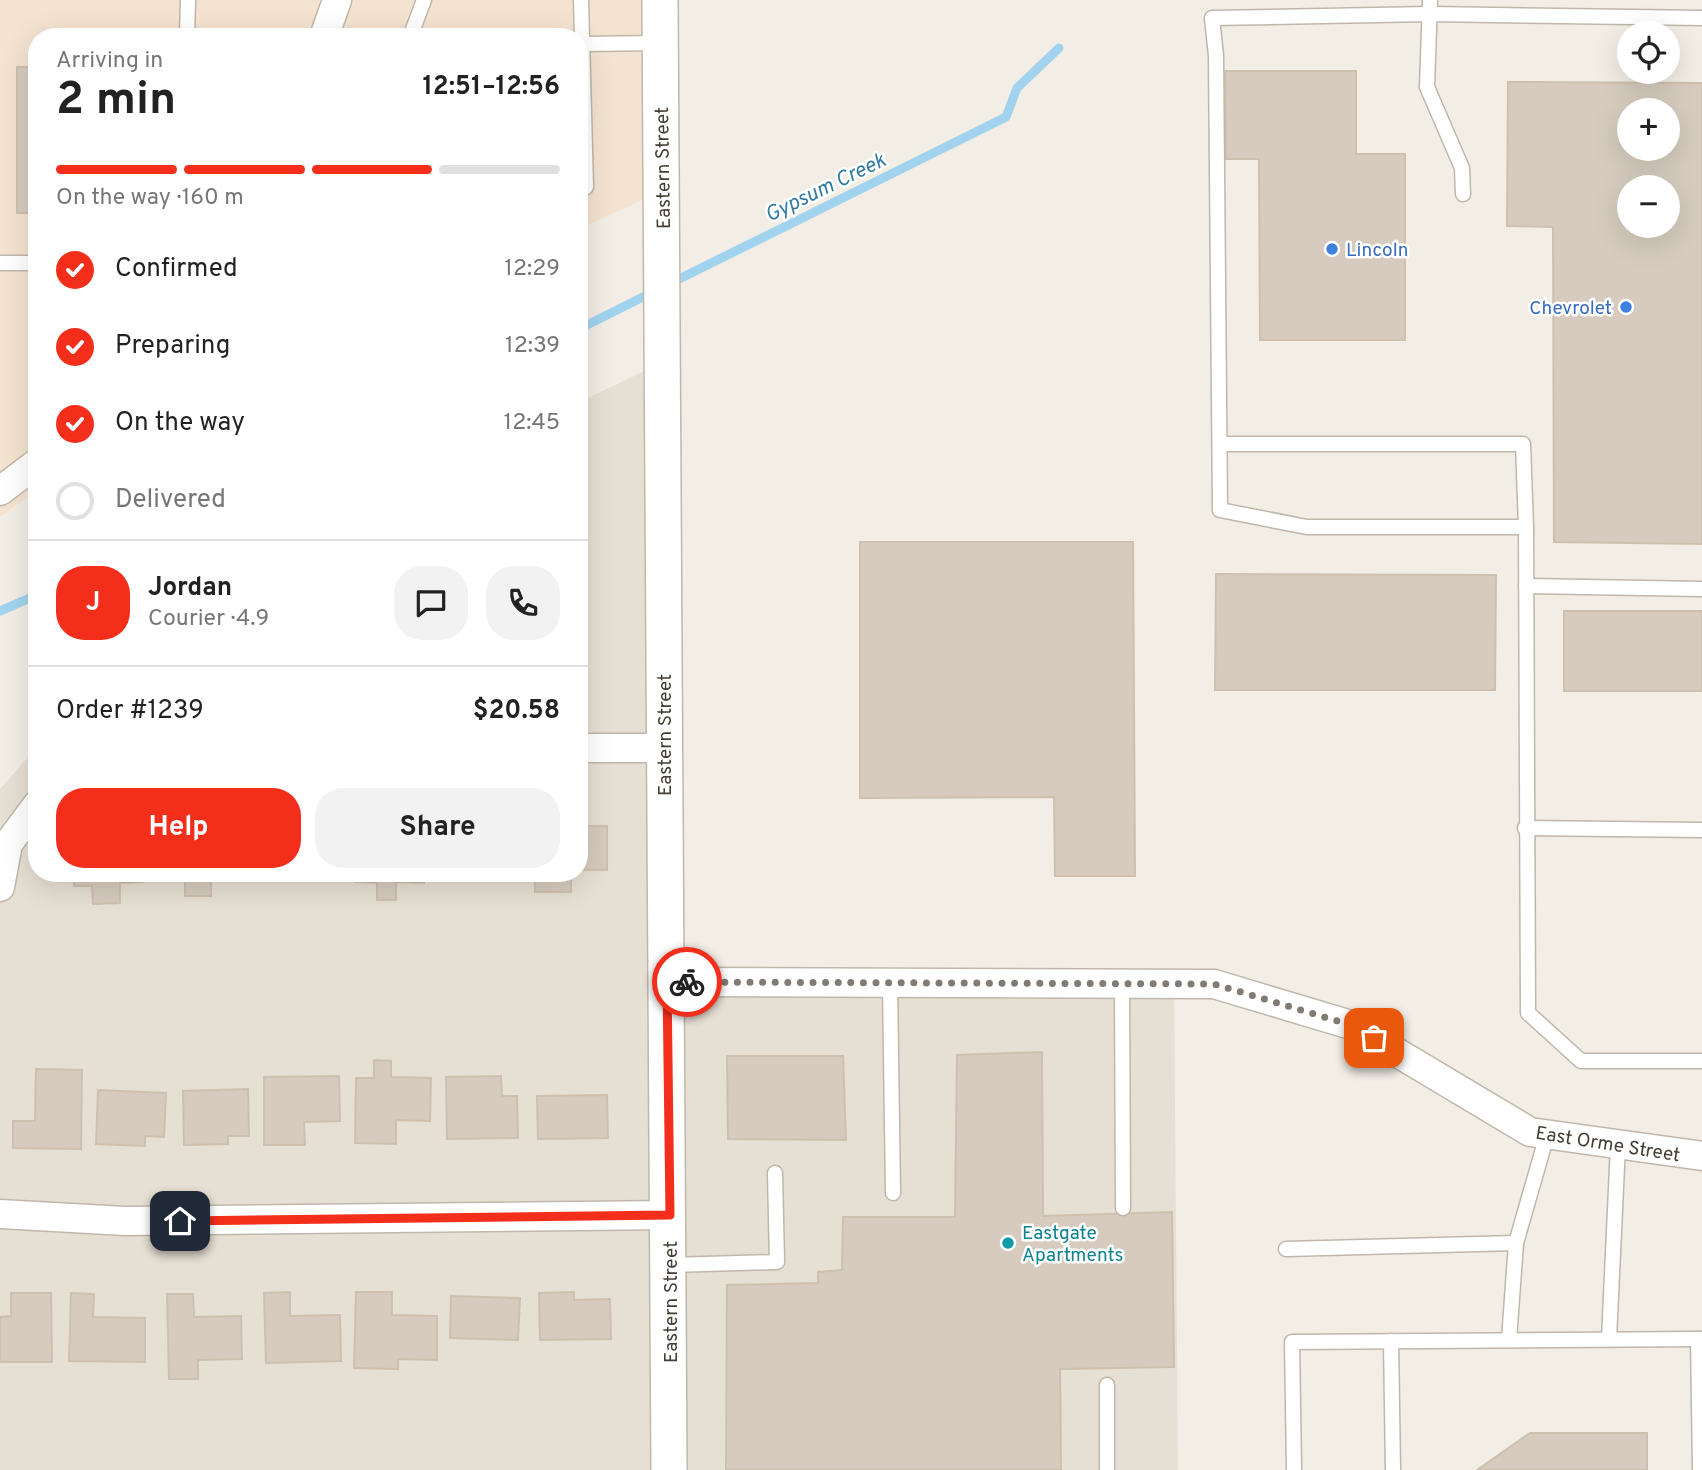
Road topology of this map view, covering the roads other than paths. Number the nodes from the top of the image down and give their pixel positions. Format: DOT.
graph roads {
  1 [pos="188,0"];
  2 [pos="337,0"];
  3 [pos="424,0"];
  4 [pos="582,0"];
  5 [pos="660,0"];
  6 [pos="1430,7"];
  7 [pos="1702,19"];
  8 [pos="187,28"];
  9 [pos="327,28"];
  10 [pos="413,28"];
  11 [pos="583,28"];
  12 [pos="660,43"];
  13 [pos="588,44"];
  14 [pos="1463,194"];
  15 [pos="0,263"];
  16 [pos="28,263"];
  17 [pos="1220,444"];
  18 [pos="28,470"];
  19 [pos="0,491"];
  20 [pos="1526,527"];
  21 [pos="1526,586"];
  22 [pos="1702,589"];
  23 [pos="588,748"];
  24 [pos="663,748"];
  25 [pos="28,817"];
  26 [pos="1525,828"];
  27 [pos="1702,830"];
  28 [pos="0,887"];
  29 [pos="667,982"];
  30 [pos="890,983"];
  31 [pos="1122,984"];
  32 [pos="1702,1061"];
  33 [pos="1547,1135"];
  34 [pos="1618,1145"];
  35 [pos="1702,1156"];
  36 [pos="775,1173"];
  37 [pos="893,1193"];
  38 [pos="1123,1208"];
  39 [pos="0,1214"];
  40 [pos="670,1215"];
  41 [pos="1516,1243"];
  42 [pos="1286,1249"];
  43 [pos="670,1265"];
  44 [pos="1609,1339"];
  45 [pos="1700,1339"];
  46 [pos="1509,1340"];
  47 [pos="1391,1341"];
  48 [pos="1107,1385"];
  49 [pos="669,1470"];
  50 [pos="1107,1470"];
  51 [pos="1294,1470"];
  52 [pos="1393,1470"];
  53 [pos="1700,1470"];
  1 -- 8 [label="lane"];
  2 -- 9 [label="street"];
  3 -- 10 [label="lane"];
  4 -- 11 [label="lane"];
  5 -- 12 [label="street, Eastern Street"];
  6 -- 7 [label="lane"];
  6 -- 14 [label="lane"];
  6 -- 17 [label="lane"];
  12 -- 13 [label="lane"];
  12 -- 24 [label="street, Eastern Street"];
  15 -- 16 [label="lane"];
  17 -- 20 [label="lane"];
  17 -- 20 [label="lane"];
  18 -- 19 [label="street"];
  20 -- 21 [label="lane"];
  21 -- 22 [label="lane"];
  21 -- 26 [label="lane"];
  23 -- 24 [label="street"];
  24 -- 29 [label="street, Eastern Street"];
  25 -- 28 [label="street"];
  26 -- 27 [label="lane"];
  26 -- 32 [label="lane"];
  29 -- 30 [label="street, East Orme Street"];
  29 -- 40 [label="street, Eastern Street"];
  30 -- 31 [label="street, East Orme Street"];
  30 -- 37 [label="lane"];
  31 -- 33 [label="street, East Orme Street"];
  31 -- 38 [label="lane"];
  33 -- 34 [label="street, East Orme Street"];
  33 -- 41 [label="lane"];
  34 -- 35 [label="street, East Orme Street"];
  34 -- 44 [label="lane"];
  36 -- 43 [label="lane"];
  39 -- 40 [label="street"];
  40 -- 43 [label="street, Eastern Street"];
  41 -- 42 [label="lane"];
  41 -- 46 [label="lane"];
  43 -- 49 [label="street, Eastern Street"];
  44 -- 45 [label="lane"];
  44 -- 46 [label="lane"];
  45 -- 53 [label="lane"];
  46 -- 47 [label="lane"];
  47 -- 51 [label="lane"];
  47 -- 52 [label="lane"];
  48 -- 50 [label="lane"];
}
